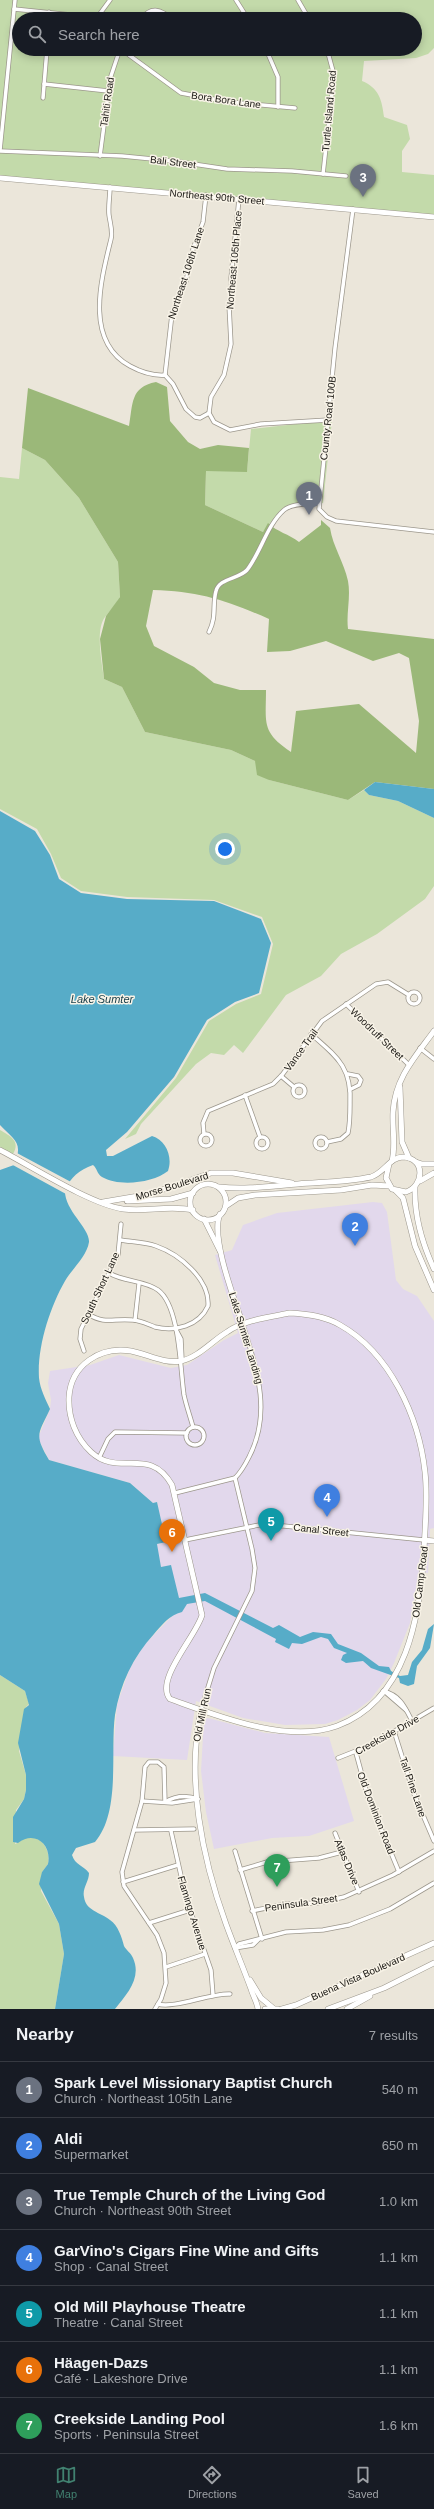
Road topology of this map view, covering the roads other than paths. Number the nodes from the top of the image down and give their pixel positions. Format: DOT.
graph roads {
  1 [pos="15,0"];
  2 [pos="110,0"];
  3 [pos="236,0"];
  4 [pos="298,0"];
  5 [pos="14,9"];
  6 [pos="14,12"];
  7 [pos="49,12"];
  8 [pos="101,12"];
  9 [pos="147,12"];
  10 [pos="163,12"];
  11 [pos="244,12"];
  12 [pos="306,12"];
  13 [pos="12,29"];
  14 [pos="46,56"];
  15 [pos="117,56"];
  16 [pos="130,56"];
  17 [pos="269,56"];
  18 [pos="329,56"];
  19 [pos="44,84"];
  20 [pos="108,91"];
  21 [pos="43,98"];
  22 [pos="278,107"];
  23 [pos="295,108"];
  24 [pos="0,150"];
  25 [pos="100,156"];
  26 [pos="323,174"];
  27 [pos="346,176"];
  28 [pos="0,178"];
  29 [pos="110,187"];
  30 [pos="206,195"];
  31 [pos="239,198"];
  32 [pos="352,209"];
  33 [pos="434,217"];
  34 [pos="165,375"];
  35 [pos="209,413"];
  36 [pos="328,420"];
  37 [pos="319,502"];
  38 [pos="434,532"];
  39 [pos="209,632"];
  40 [pos="409,995"];
  41 [pos="346,1004"];
  42 [pos="434,1031"];
  43 [pos="311,1034"];
  44 [pos="420,1048"];
  45 [pos="434,1059"];
  46 [pos="408,1064"];
  47 [pos="348,1074"];
  48 [pos="281,1076"];
  49 [pos="402,1078"];
  50 [pos="294,1087"];
  51 [pos="351,1089"];
  52 [pos="245,1095"];
  53 [pos="204,1134"];
  54 [pos="260,1137"];
  55 [pos="327,1142"];
  56 [pos="0,1150"];
  57 [pos="409,1158"];
  58 [pos="414,1161"];
  59 [pos="390,1162"];
  60 [pos="434,1164"];
  61 [pos="434,1173"];
  62 [pos="419,1182"];
  63 [pos="300,1184"];
  64 [pos="390,1186"];
  65 [pos="415,1187"];
  66 [pos="220,1188"];
  67 [pos="395,1190"];
  68 [pos="193,1193"];
  69 [pos="116,1201"];
  70 [pos="102,1202"];
  71 [pos="226,1206"];
  72 [pos="193,1210"];
  73 [pos="220,1214"];
  74 [pos="204,1219"];
  75 [pos="121,1224"];
  76 [pos="120,1240"];
  77 [pos="220,1251"];
  78 [pos="434,1269"];
  79 [pos="109,1273"];
  80 [pos="139,1284"];
  81 [pos="434,1290"];
  82 [pos="88,1314"];
  83 [pos="135,1320"];
  84 [pos="243,1325"];
  85 [pos="175,1328"];
  86 [pos="84,1351"];
  87 [pos="181,1360"];
  88 [pos="192,1427"];
  89 [pos="187,1432"];
  90 [pos="99,1458"];
  91 [pos="235,1478"];
  92 [pos="175,1494"];
  93 [pos="247,1526"];
  94 [pos="185,1540"];
  95 [pos="424,1540"];
  96 [pos="434,1541"];
  97 [pos="384,1691"];
  98 [pos="201,1710"];
  99 [pos="433,1710"];
  100 [pos="412,1721"];
  101 [pos="394,1731"];
  102 [pos="356,1753"];
  103 [pos="338,1758"];
  104 [pos="182,1797"];
  105 [pos="198,1799"];
  106 [pos="142,1802"];
  107 [pos="165,1802"];
  108 [pos="183,1802"];
  109 [pos="194,1829"];
  110 [pos="135,1830"];
  111 [pos="171,1831"];
  112 [pos="335,1833"];
  113 [pos="434,1841"];
  114 [pos="236,1851"];
  115 [pos="434,1851"];
  116 [pos="342,1852"];
  117 [pos="178,1865"];
  118 [pos="240,1870"];
  119 [pos="400,1872"];
  120 [pos="123,1882"];
  121 [pos="434,1883"];
  122 [pos="359,1892"];
  123 [pos="190,1910"];
  124 [pos="252,1911"];
  125 [pos="150,1923"];
  126 [pos="260,1939"];
  127 [pos="434,1943"];
  128 [pos="235,1948"];
  129 [pos="205,1954"];
  130 [pos="434,1963"];
  131 [pos="166,1967"];
  132 [pos="249,1980"];
  133 [pos="384,1988"];
  134 [pos="230,1994"];
  135 [pos="213,1995"];
  136 [pos="158,2004"];
  137 [pos="276,2008"];
  138 [pos="155,2009"];
  139 [pos="258,2009"];
  140 [pos="265,2009"];
  141 [pos="282,2009"];
  142 [pos="328,2009"];
  143 [pos="346,2009"];
  1 -- 5 [label="street"];
  2 -- 8 [label="street"];
  3 -- 11 [label="street"];
  4 -- 12 [label="street"];
  5 -- 6 [label="street"];
  5 -- 7 [label="street"];
  9 -- 10 [label="street"];
  13 -- 24 [label="street"];
  14 -- 19 [label="street"];
  15 -- 20 [label="street, Tahiti Road"];
  16 -- 22 [label="street, Bora Bora Lane"];
  17 -- 22 [label="street"];
  18 -- 26 [label="street, Turtle Island Road"];
  19 -- 20 [label="street"];
  19 -- 21 [label="street"];
  20 -- 25 [label="street, Tahiti Road"];
  22 -- 23 [label="street, Bora Bora Lane"];
  24 -- 25 [label="street, Bali Street"];
  25 -- 26 [label="street, Bali Street"];
  26 -- 27 [label="street, Bali Street"];
  28 -- 29 [label="street, Northeast 90th Street"];
  29 -- 30 [label="street, Northeast 90th Street"];
  29 -- 34 [label="street"];
  30 -- 31 [label="street, Northeast 90th Street"];
  30 -- 34 [label="street, Northeast 106th Lane"];
  31 -- 32 [label="street, Northeast 90th Street"];
  31 -- 35 [label="street, Northeast 105th Place"];
  32 -- 33 [label="street, Northeast 90th Street"];
  32 -- 36 [label="street, County Road 100B"];
  34 -- 35 [label="street"];
  35 -- 36 [label="street"];
  36 -- 37 [label="street, County Road 100B"];
  37 -- 38 [label="street"];
  37 -- 39 [label="street"];
  40 -- 41 [label="street, Vance Trail"];
  41 -- 43 [label="street, Vance Trail"];
  41 -- 46 [label="street, Woodruff Street"];
  42 -- 44 [label="street"];
  43 -- 47 [label="street"];
  43 -- 48 [label="street, Vance Trail"];
  44 -- 45 [label="street"];
  44 -- 46 [label="street"];
  46 -- 49 [label="street"];
  47 -- 51 [label="street"];
  47 -- 51 [label="street"];
  48 -- 50 [label="street"];
  48 -- 52 [label="street, Vance Trail"];
  49 -- 57 [label="street"];
  49 -- 59 [label="street"];
  51 -- 55 [label="street"];
  52 -- 53 [label="street, Vance Trail"];
  52 -- 54 [label="street"];
  56 -- 70 [label="street, Morse Boulevard"];
  57 -- 58 [label="street"];
  57 -- 59 [label="street"];
  58 -- 60 [label="street"];
  58 -- 62 [label="street"];
  59 -- 63 [label="street, Morse Boulevard"];
  59 -- 64 [label="street"];
  61 -- 62 [label="street"];
  62 -- 65 [label="street"];
  63 -- 66 [label="street, Morse Boulevard"];
  63 -- 69 [label="street, Morse Boulevard"];
  64 -- 67 [label="street"];
  64 -- 71 [label="street"];
  65 -- 67 [label="street"];
  65 -- 78 [label="street"];
  66 -- 68 [label="street"];
  66 -- 71 [label="street"];
  67 -- 81 [label="street"];
  68 -- 69 [label="street, Morse Boulevard"];
  68 -- 72 [label="street"];
  69 -- 70 [label="street, Morse Boulevard"];
  70 -- 72 [label="street, Morse Boulevard"];
  71 -- 73 [label="street"];
  72 -- 74 [label="street"];
  73 -- 74 [label="street"];
  73 -- 77 [label="street, Lake Sumter Landing"];
  74 -- 77 [label="street, Lake Sumter Landing"];
  75 -- 76 [label="street, South Short Lane"];
  76 -- 79 [label="street, South Short Lane"];
  76 -- 85 [label="street"];
  77 -- 84 [label="street, Lake Sumter Landing"];
  79 -- 80 [label="street"];
  79 -- 82 [label="street, South Short Lane"];
  80 -- 83 [label="street"];
  80 -- 85 [label="street"];
  82 -- 83 [label="street"];
  82 -- 86 [label="street, South Short Lane"];
  83 -- 85 [label="street"];
  84 -- 87 [label="street, Old Camp Road"];
  84 -- 91 [label="street, Lake Sumter Landing"];
  84 -- 95 [label="street, Old Camp Road"];
  85 -- 87 [label="street"];
  87 -- 88 [label="street"];
  87 -- 90 [label="street"];
  88 -- 89 [label="street"];
  88 -- 89 [label="street"];
  89 -- 90 [label="street"];
  90 -- 92 [label="street"];
  91 -- 92 [label="street"];
  91 -- 93 [label="street, Old Mill Run"];
  92 -- 94 [label="street"];
  93 -- 94 [label="street, Canal Street"];
  93 -- 95 [label="street, Canal Street"];
  93 -- 98 [label="street, Old Mill Run"];
  94 -- 98 [label="street, Old Camp Road"];
  95 -- 96 [label="street, Canal Street"];
  95 -- 97 [label="street, Old Camp Road"];
  97 -- 98 [label="street, Old Camp Road"];
  97 -- 100 [label="street"];
  98 -- 105 [label="street, Old Mill Run"];
  99 -- 100 [label="street, Creekside Drive"];
  100 -- 101 [label="street, Creekside Drive"];
  101 -- 102 [label="street, Creekside Drive"];
  101 -- 113 [label="street, Tall Pine Lane"];
  102 -- 103 [label="street, Creekside Drive"];
  102 -- 119 [label="street, Old Dominion Road"];
  104 -- 105 [label="street"];
  104 -- 107 [label="street"];
  104 -- 108 [label="street"];
  105 -- 108 [label="street"];
  105 -- 128 [label="street, Old Mill Run"];
  106 -- 107 [label="street"];
  106 -- 107 [label="street"];
  106 -- 110 [label="street"];
  107 -- 108 [label="street"];
  109 -- 111 [label="street"];
  110 -- 111 [label="street"];
  110 -- 120 [label="street"];
  111 -- 117 [label="street, Flamingo Avenue"];
  112 -- 116 [label="street, Atlas Drive"];
  114 -- 118 [label="street"];
  115 -- 119 [label="street, Peninsula Street"];
  116 -- 118 [label="street"];
  116 -- 122 [label="street, Atlas Drive"];
  117 -- 120 [label="street"];
  117 -- 123 [label="street, Flamingo Avenue"];
  118 -- 124 [label="street"];
  119 -- 122 [label="street, Peninsula Street"];
  120 -- 125 [label="street"];
  121 -- 126 [label="street"];
  122 -- 124 [label="street, Peninsula Street"];
  123 -- 125 [label="street"];
  123 -- 129 [label="street, Flamingo Avenue"];
  124 -- 126 [label="street"];
  125 -- 131 [label="street"];
  126 -- 128 [label="street"];
  127 -- 141 [label="street, Buena Vista Boulevard"];
  128 -- 132 [label="street, Old Mill Run"];
  129 -- 131 [label="street"];
  129 -- 135 [label="street, Flamingo Avenue"];
  130 -- 133 [label="street, Buena Vista Boulevard"];
  131 -- 136 [label="street"];
  132 -- 137 [label="street, Old Mill Run"];
  132 -- 139 [label="street, Old Mill Run"];
  133 -- 142 [label="street, Buena Vista Boulevard"];
  133 -- 143 [label="street"];
  134 -- 135 [label="street"];
  135 -- 136 [label="street"];
  136 -- 138 [label="street"];
  137 -- 140 [label="street"];
}
